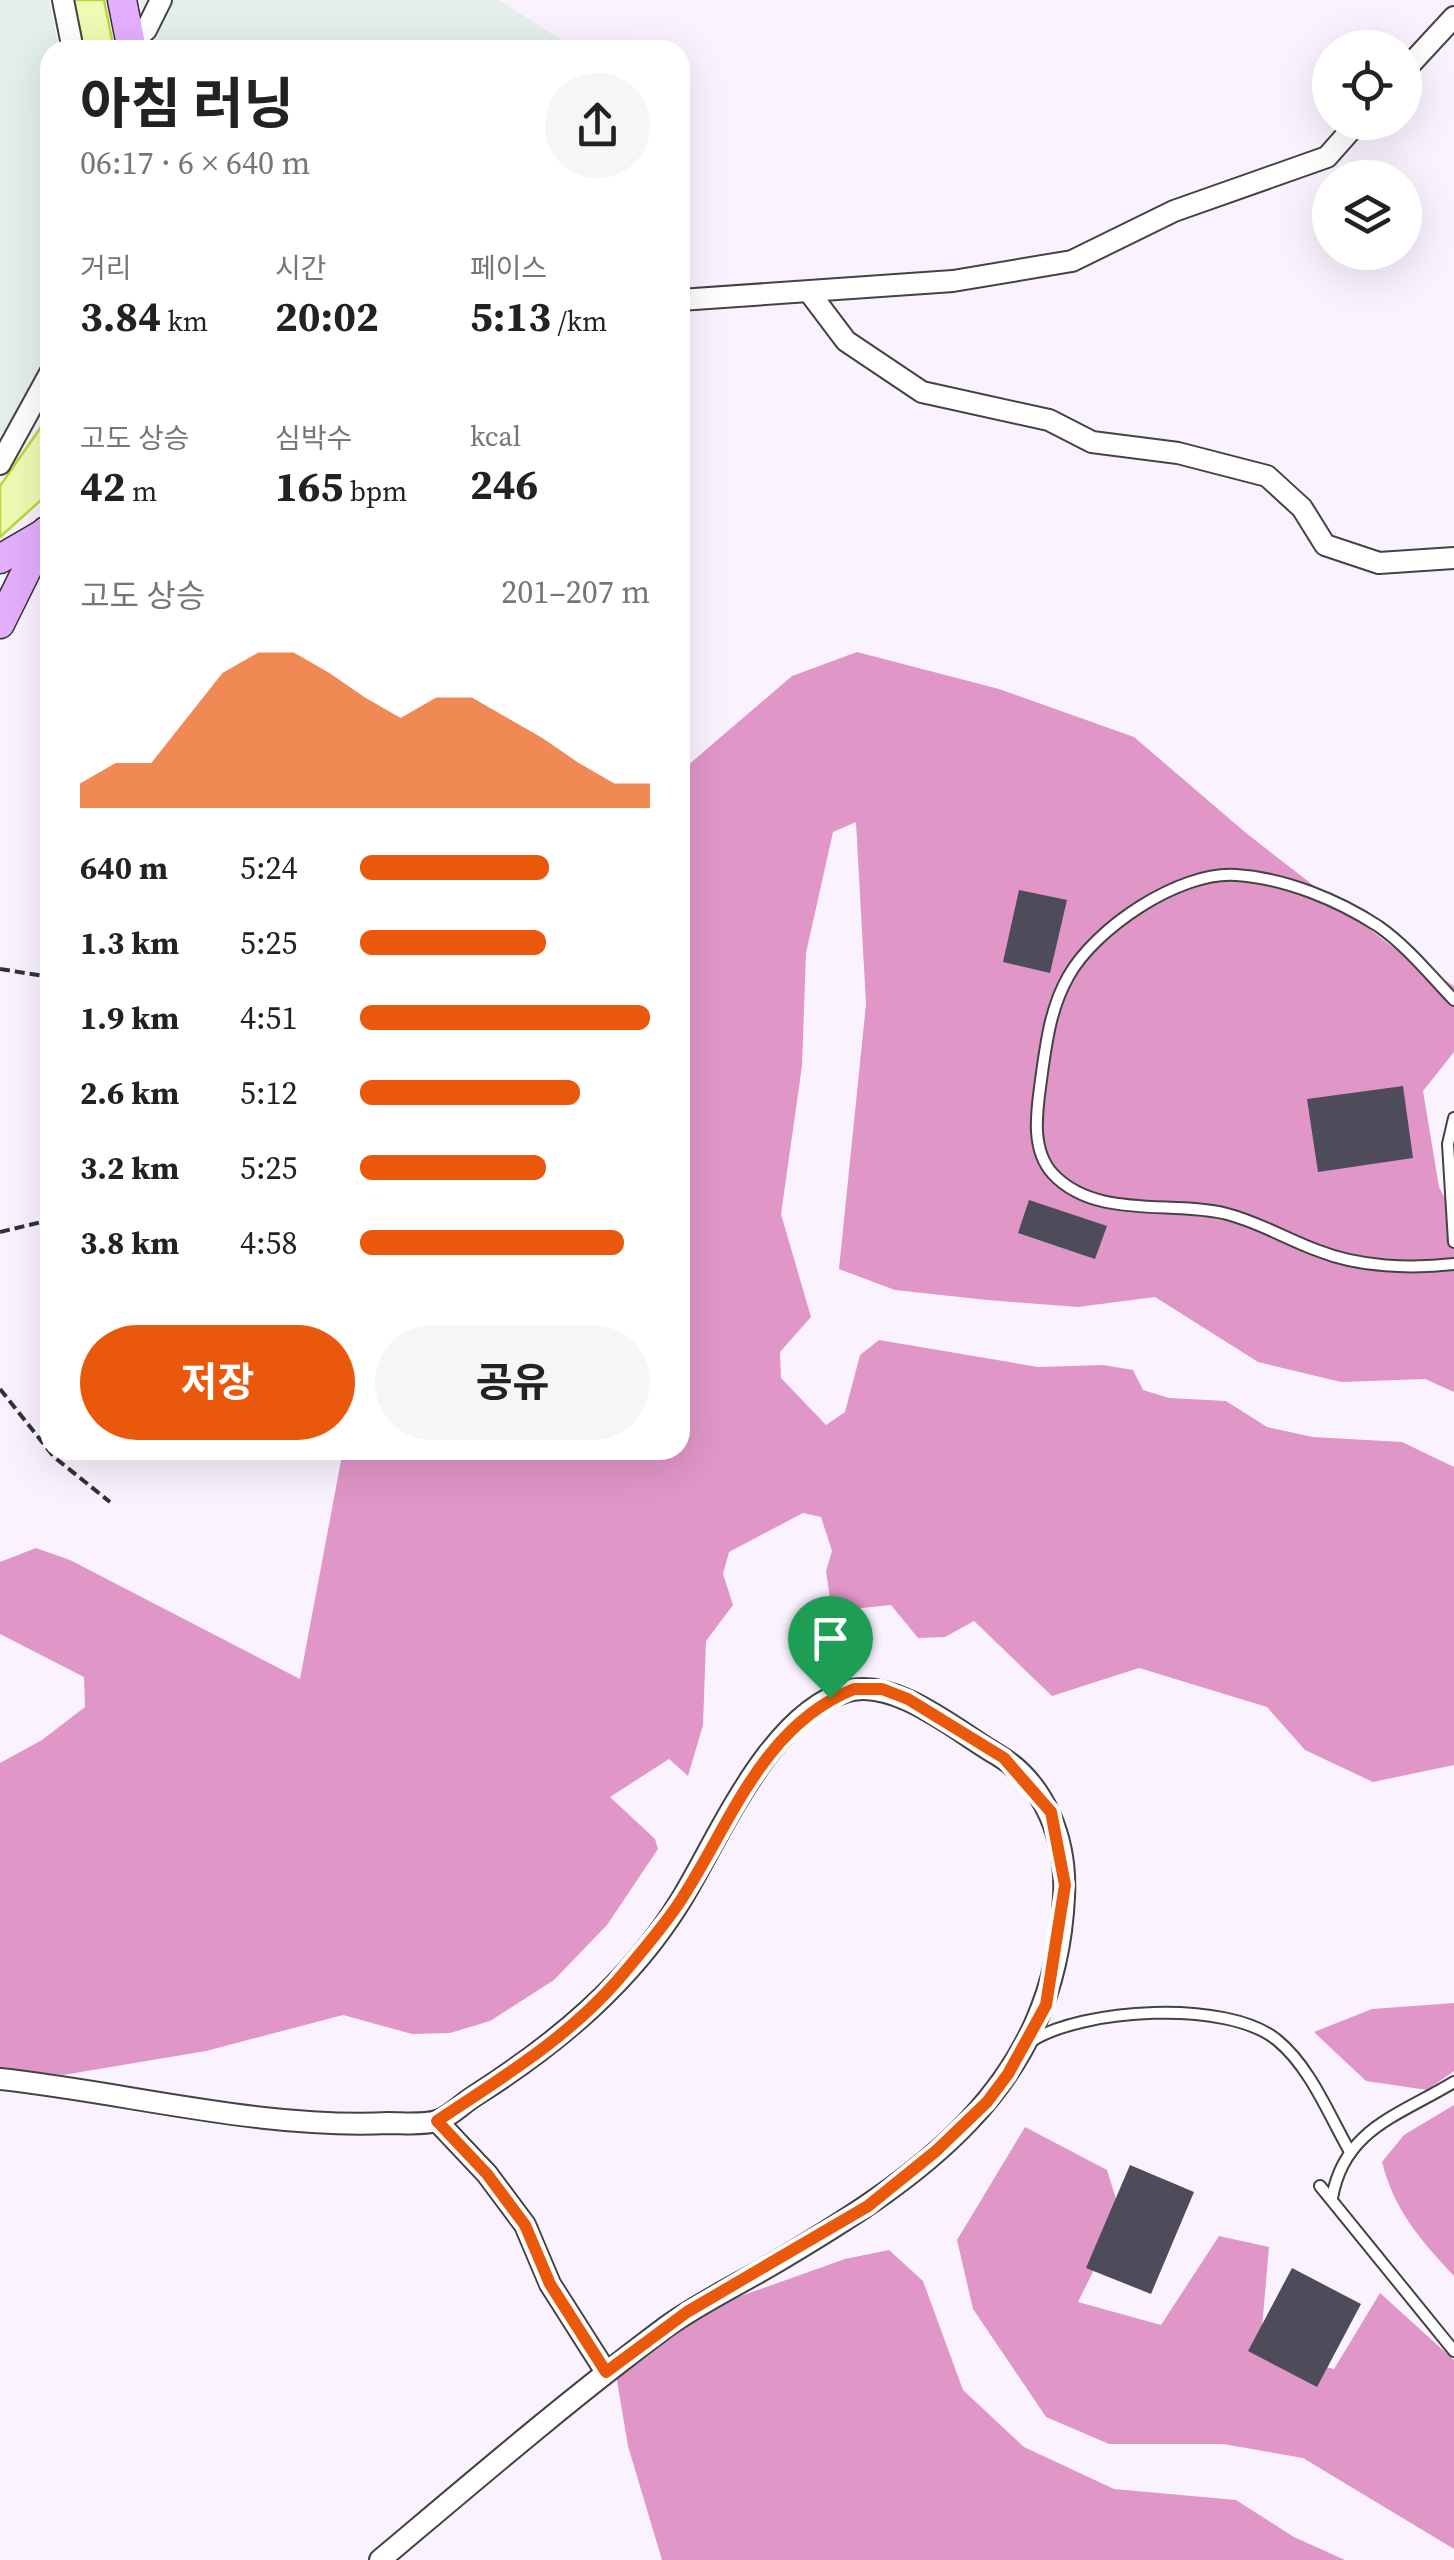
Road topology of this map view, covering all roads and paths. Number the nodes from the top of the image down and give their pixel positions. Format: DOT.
graph roads {
  1 [pos="62,0"];
  2 [pos="122,0"];
  3 [pos="162,0"];
  4 [pos="1448,0"];
  5 [pos="1454,8"];
  6 [pos="1454,17"];
  7 [pos="71,40"];
  8 [pos="131,40"];
  9 [pos="137,40"];
  10 [pos="1422,52"];
  11 [pos="1342,140"];
  12 [pos="809,292"];
  13 [pos="690,299"];
  14 [pos="40,391"];
  15 [pos="0,464"];
  16 [pos="40,533"];
  17 [pos="40,545"];
  18 [pos="2,552"];
  19 [pos="1454,558"];
  20 [pos="0,624"];
  21 [pos="0,969"];
  22 [pos="40,975"];
  23 [pos="1454,1000"];
  24 [pos="1454,1118"];
  25 [pos="40,1222"];
  26 [pos="0,1232"];
  27 [pos="1454,1242"];
  28 [pos="1454,1264"];
  29 [pos="0,1389"];
  30 [pos="40,1439"];
  31 [pos="58,1460"];
  32 [pos="110,1502"];
  33 [pos="1028,2044"];
  34 [pos="0,2079"];
  35 [pos="1454,2082"];
  36 [pos="437,2121"];
  37 [pos="1348,2150"];
  38 [pos="1320,2186"];
  39 [pos="1332,2198"];
  40 [pos="1454,2350"];
  41 [pos="606,2372"];
  42 [pos="380,2560"];
  1 -- 7 [label="street"];
  2 -- 8 [label="street"];
  3 -- 9 [label="street"];
  4 -- 5 [label="street"];
  6 -- 10 [label="street"];
  11 -- 12 [label="street"];
  12 -- 13 [label="street"];
  12 -- 19 [label="street"];
  14 -- 15 [label="street"];
  16 -- 18 [label="street"];
  17 -- 20 [label="street"];
  21 -- 22 [label="path"];
  23 -- 28 [label="lane"];
  24 -- 27 [label="lane"];
  25 -- 26 [label="path"];
  29 -- 30 [label="path"];
  31 -- 32 [label="path"];
  33 -- 36 [label="street"];
  33 -- 37 [label="lane"];
  33 -- 41 [label="street"];
  34 -- 36 [label="street"];
  35 -- 37 [label="lane"];
  36 -- 41 [label="street"];
  37 -- 39 [label="lane"];
  38 -- 39 [label="lane"];
  39 -- 40 [label="lane"];
  41 -- 42 [label="street"];
}
